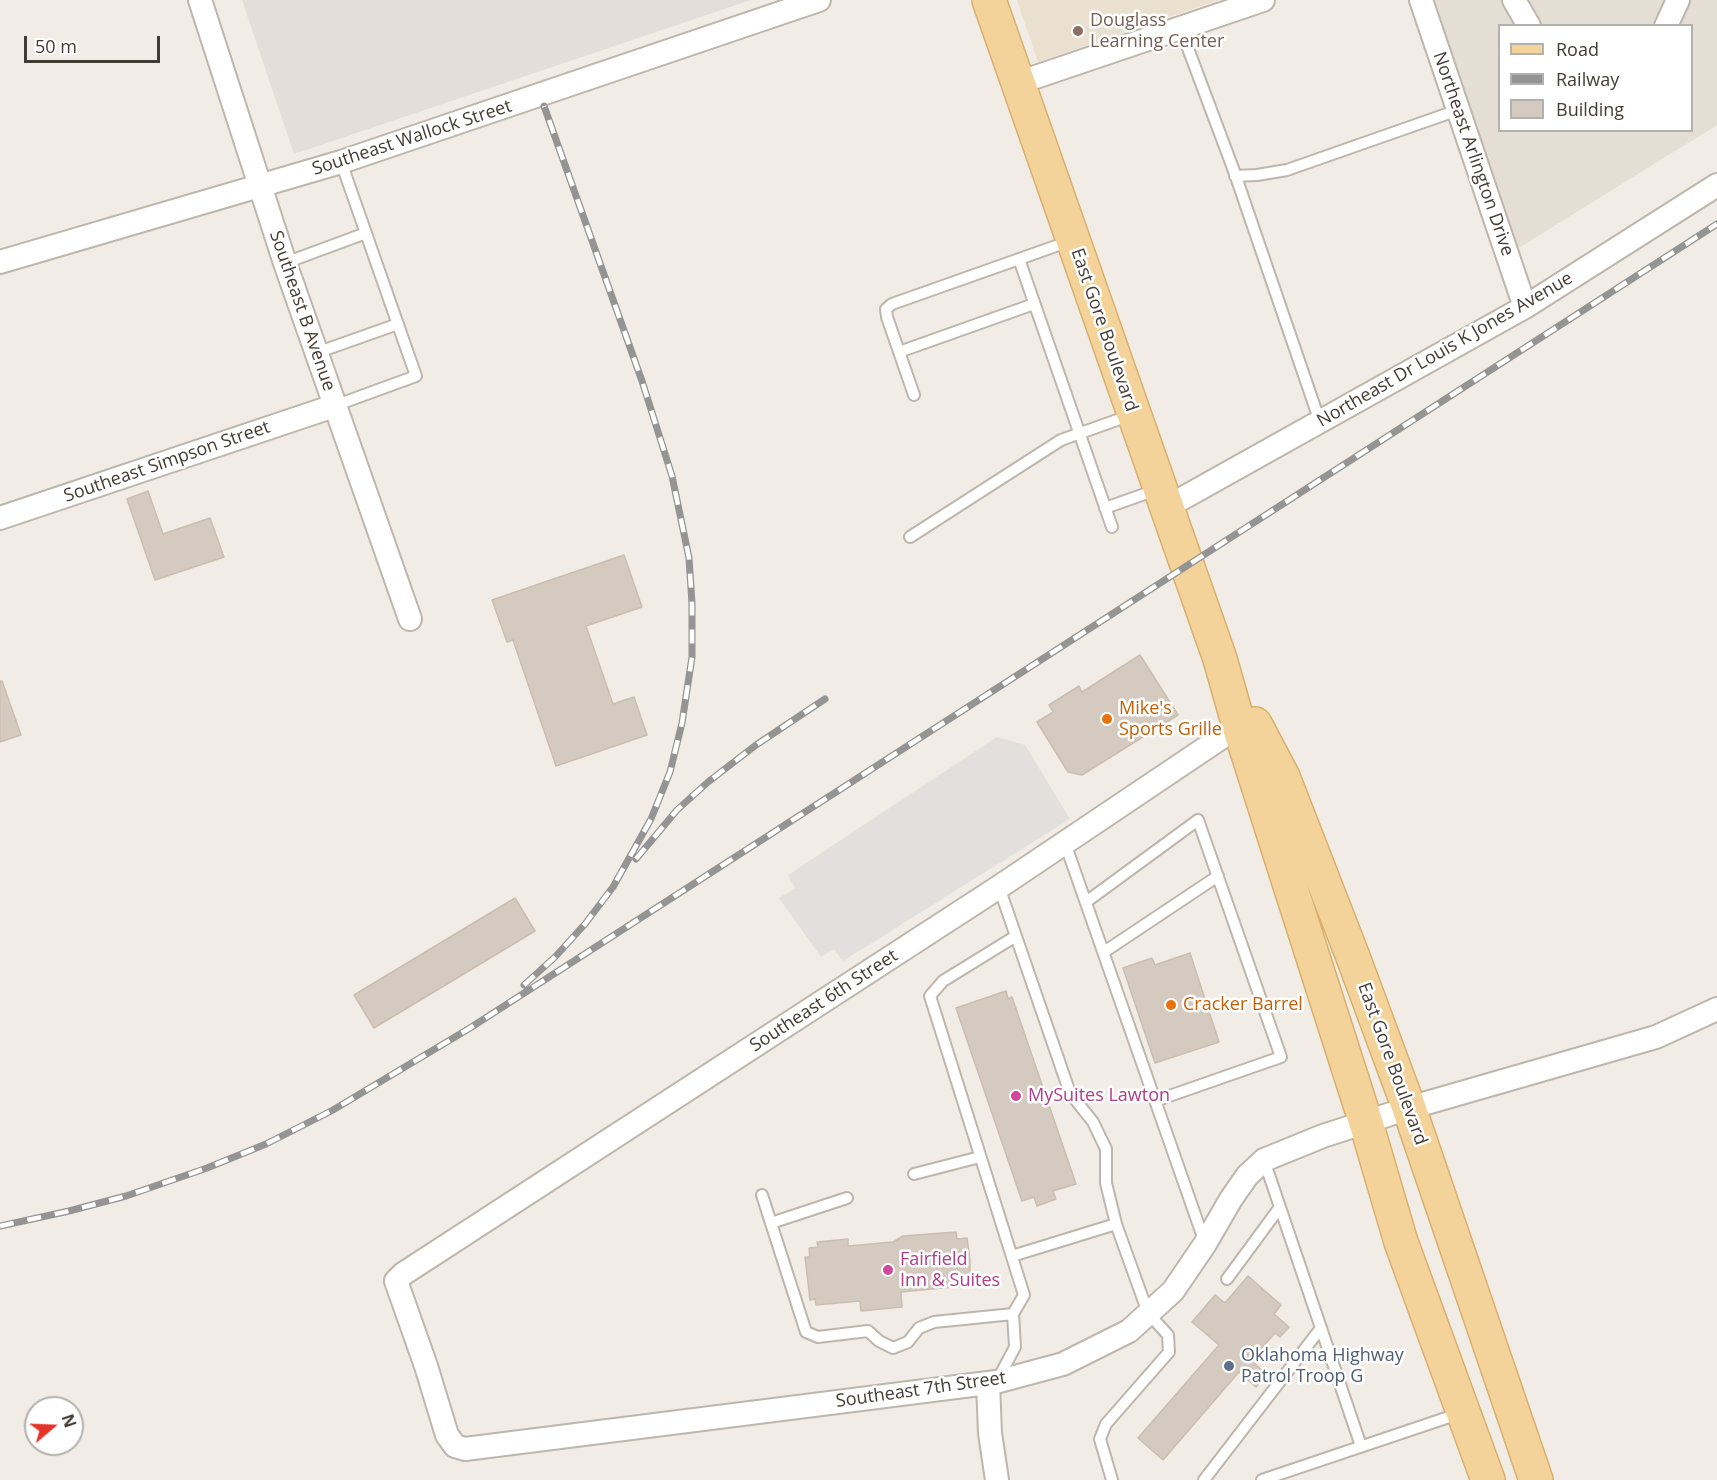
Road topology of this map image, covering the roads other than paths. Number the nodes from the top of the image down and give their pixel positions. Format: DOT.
graph roads {
  1 [pos="200,0"];
  2 [pos="819,0"];
  3 [pos="989,0"];
  4 [pos="1263,0"];
  5 [pos="1421,0"];
  6 [pos="1514,0"];
  7 [pos="1678,0"];
  8 [pos="1528,24"];
  9 [pos="1667,24"];
  10 [pos="1180,27"];
  11 [pos="1018,83"];
  12 [pos="1458,110"];
  13 [pos="341,162"];
  14 [pos="1235,176"];
  15 [pos="1717,184"];
  16 [pos="260,187"];
  17 [pos="366,233"];
  18 [pos="1073,240"];
  19 [pos="1019,259"];
  20 [pos="0,262"];
  21 [pos="285,263"];
  22 [pos="1034,304"];
  23 [pos="1525,307"];
  24 [pos="398,324"];
  25 [pos="899,352"];
  26 [pos="316,354"];
  27 [pos="914,395"];
  28 [pos="334,406"];
  29 [pos="1134,414"];
  30 [pos="1320,422"];
  31 [pos="1079,432"];
  32 [pos="1163,498"];
  33 [pos="1105,508"];
  34 [pos="0,518"];
  35 [pos="1112,528"];
  36 [pos="910,537"];
  37 [pos="410,619"];
  38 [pos="1245,721"];
  39 [pos="1065,843"];
  40 [pos="1218,876"];
  41 [pos="999,887"];
  42 [pos="1086,902"];
  43 [pos="1016,936"];
  44 [pos="1104,952"];
  45 [pos="1717,1009"];
  46 [pos="1155,1101"];
  47 [pos="1409,1108"];
  48 [pos="1366,1123"];
  49 [pos="980,1157"];
  50 [pos="1264,1160"];
  51 [pos="914,1174"];
  52 [pos="762,1195"];
  53 [pos="847,1198"];
  54 [pos="1280,1207"];
  55 [pos="771,1223"];
  56 [pos="1116,1224"];
  57 [pos="1205,1244"];
  58 [pos="1012,1256"];
  59 [pos="1227,1279"];
  60 [pos="1148,1313"];
  61 [pos="1013,1314"];
  62 [pos="1321,1328"];
  63 [pos="992,1383"];
  64 [pos="1508,1396"];
  65 [pos="1465,1412"];
  66 [pos="447,1435"];
  67 [pos="1361,1446"];
  68 [pos="997,1480"];
  69 [pos="1112,1480"];
  70 [pos="1204,1480"];
  71 [pos="1262,1480"];
  72 [pos="1488,1480"];
  73 [pos="1536,1480"];
  1 -- 16 [label="street, Southeast B Avenue"];
  2 -- 13 [label="street, Southeast Wallock Street"];
  3 -- 11 [label="main road, East Gore Boulevard"];
  4 -- 10 [label="street"];
  5 -- 12 [label="street, Northeast Arlington Drive"];
  6 -- 8 [label="street"];
  7 -- 9 [label="street"];
  10 -- 11 [label="street"];
  10 -- 14 [label="lane"];
  11 -- 18 [label="main road, East Gore Boulevard"];
  12 -- 14 [label="lane"];
  12 -- 23 [label="street, Northeast Arlington Drive"];
  13 -- 16 [label="street, Southeast Wallock Street"];
  13 -- 17 [label="lane"];
  14 -- 30 [label="lane"];
  15 -- 23 [label="street, Northeast Dr Louis K Jones Avenue"];
  16 -- 20 [label="street, Southeast Wallock Street"];
  16 -- 21 [label="street, Southeast B Avenue"];
  17 -- 21 [label="lane"];
  17 -- 24 [label="lane"];
  18 -- 19 [label="lane"];
  18 -- 29 [label="main road, East Gore Boulevard"];
  19 -- 22 [label="lane"];
  19 -- 25 [label="lane"];
  21 -- 26 [label="street, Southeast B Avenue"];
  22 -- 25 [label="lane"];
  22 -- 31 [label="lane"];
  23 -- 30 [label="street, Northeast Dr Louis K Jones Avenue"];
  24 -- 26 [label="lane"];
  24 -- 28 [label="lane"];
  25 -- 27 [label="lane"];
  26 -- 28 [label="street, Southeast B Avenue"];
  28 -- 34 [label="street, Southeast Simpson Street"];
  28 -- 37 [label="street, Southeast B Avenue"];
  29 -- 31 [label="lane"];
  29 -- 32 [label="main road, East Gore Boulevard"];
  30 -- 32 [label="street, Northeast Dr Louis K Jones Avenue"];
  31 -- 33 [label="lane"];
  31 -- 36 [label="lane"];
  32 -- 33 [label="lane"];
  32 -- 38 [label="main road, East Gore Boulevard"];
  33 -- 35 [label="lane"];
  38 -- 39 [label="street, Southeast 6th Street"];
  38 -- 47 [label="main road, East Gore Boulevard"];
  38 -- 48 [label="main road, East Gore Boulevard"];
  39 -- 41 [label="street, Southeast 6th Street"];
  39 -- 42 [label="lane"];
  40 -- 42 [label="lane"];
  40 -- 44 [label="lane"];
  40 -- 46 [label="lane"];
  41 -- 43 [label="lane"];
  41 -- 66 [label="street, Southeast 6th Street"];
  42 -- 44 [label="lane"];
  43 -- 49 [label="lane"];
  43 -- 56 [label="lane"];
  44 -- 46 [label="lane"];
  45 -- 47 [label="street, Southeast 7th Street"];
  46 -- 57 [label="lane"];
  47 -- 48 [label="street, Southeast 7th Street"];
  47 -- 64 [label="main road, East Gore Boulevard"];
  48 -- 50 [label="street, Southeast 7th Street"];
  48 -- 65 [label="main road, East Gore Boulevard"];
  49 -- 51 [label="lane"];
  49 -- 58 [label="lane"];
  50 -- 54 [label="lane"];
  50 -- 57 [label="street, Southeast 7th Street"];
  52 -- 55 [label="lane"];
  53 -- 55 [label="lane"];
  54 -- 59 [label="lane"];
  54 -- 62 [label="lane"];
  55 -- 61 [label="lane"];
  56 -- 58 [label="lane"];
  56 -- 60 [label="lane"];
  57 -- 60 [label="street, Southeast 7th Street"];
  58 -- 61 [label="lane"];
  60 -- 63 [label="street, Southeast 7th Street"];
  60 -- 69 [label="lane"];
  61 -- 63 [label="lane"];
  62 -- 67 [label="lane"];
  62 -- 70 [label="lane"];
  63 -- 66 [label="street, Southeast 7th Street"];
  63 -- 68 [label="street"];
  64 -- 65 [label="main road"];
  64 -- 73 [label="main road, East Gore Boulevard"];
  65 -- 67 [label="lane"];
  65 -- 72 [label="main road, East Gore Boulevard"];
  67 -- 71 [label="lane"];
}
